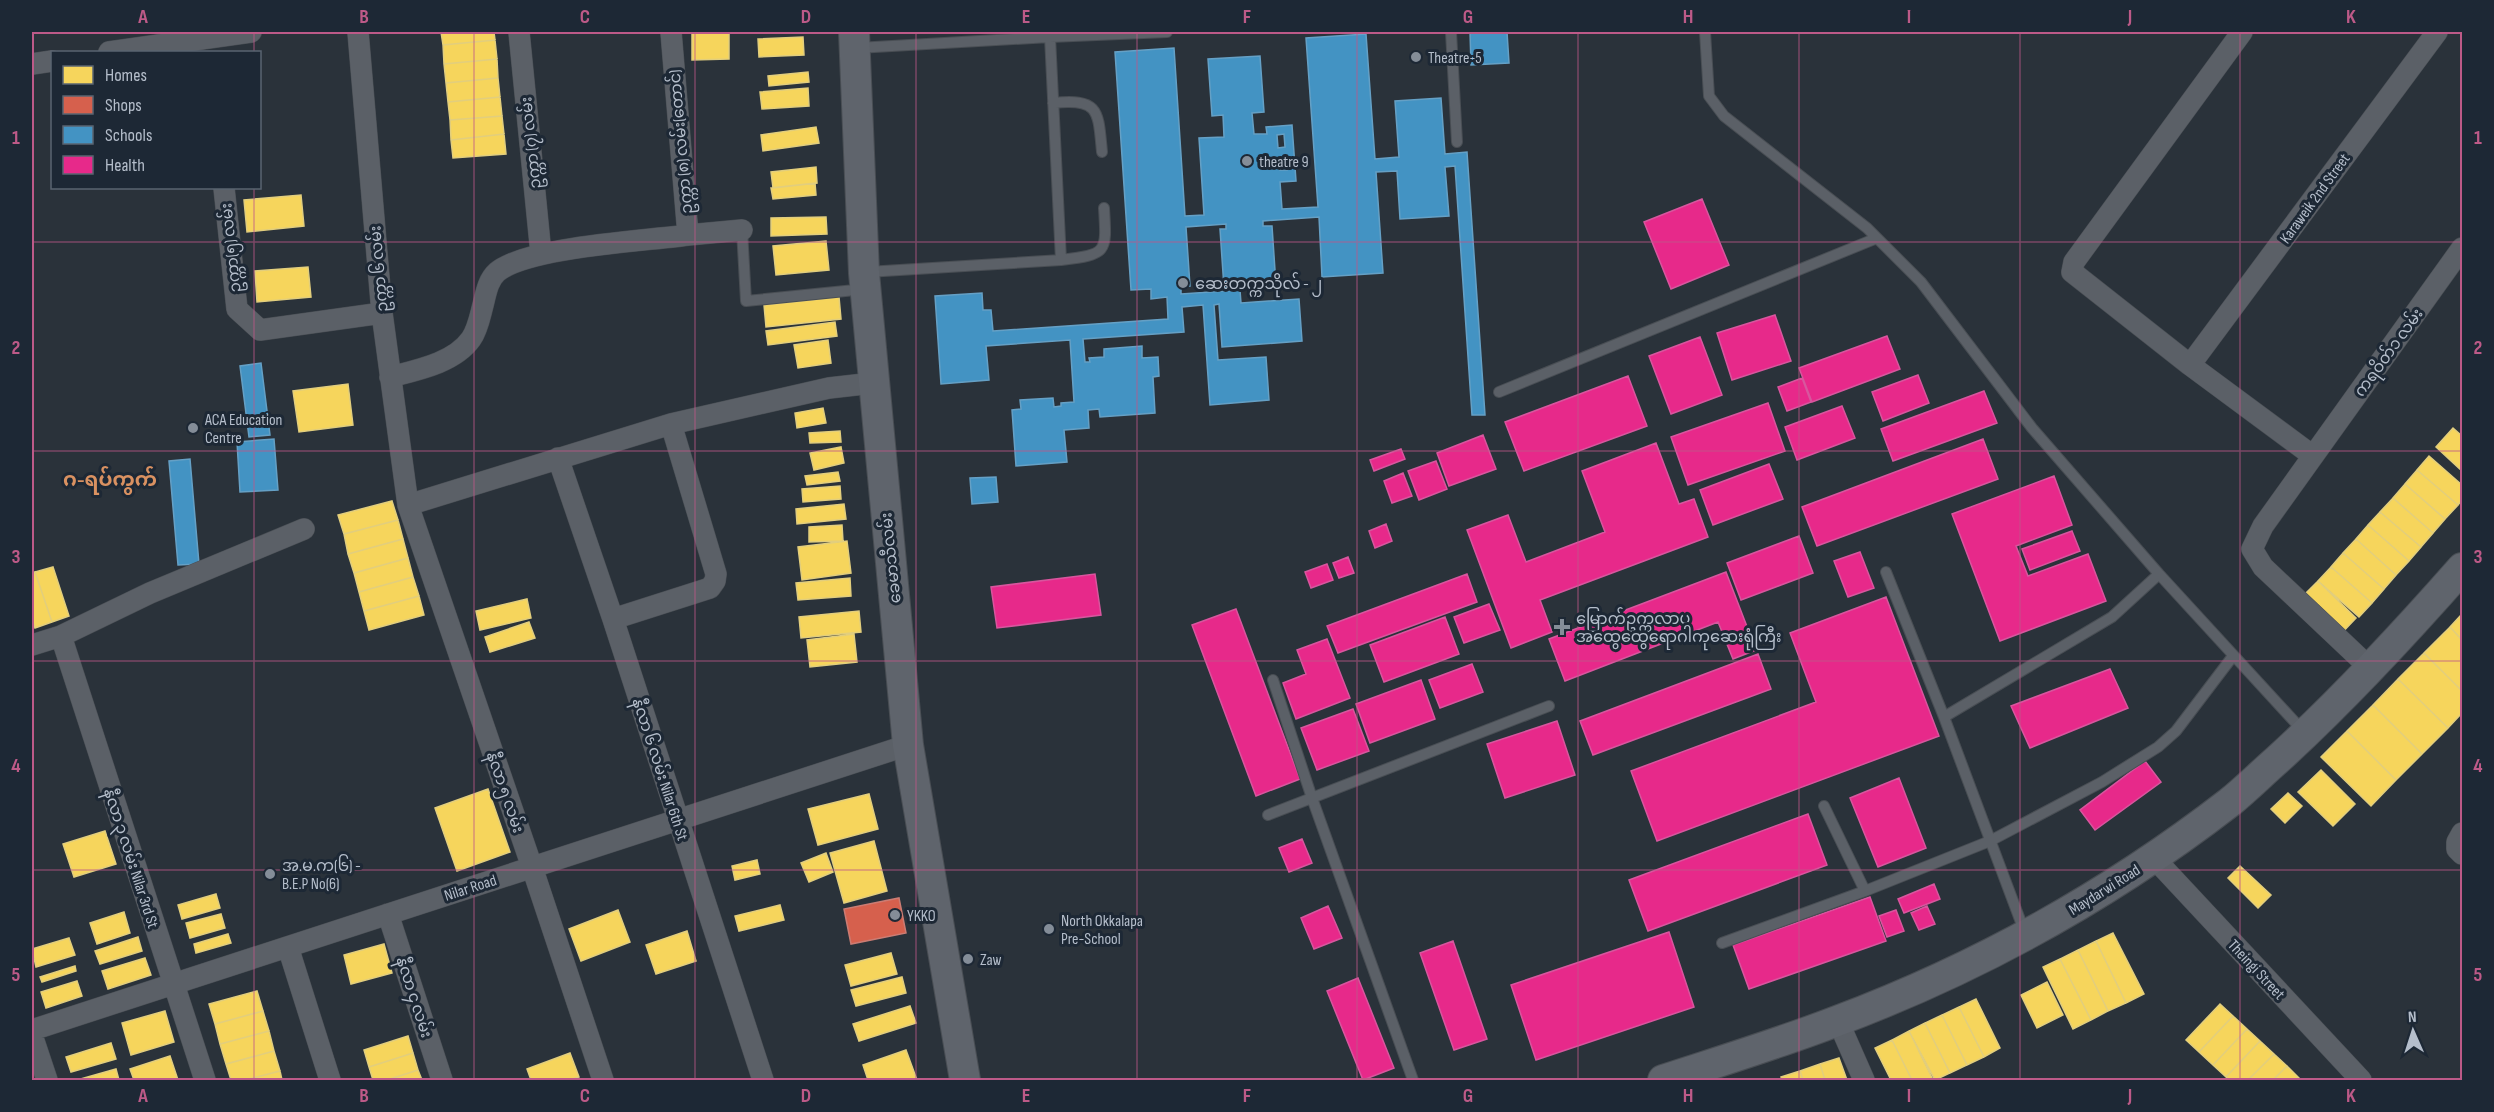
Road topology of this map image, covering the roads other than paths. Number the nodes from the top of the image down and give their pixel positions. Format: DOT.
graph roads {
  1 [pos="251,32"];
  2 [pos="358,32"];
  3 [pos="519,32"];
  4 [pos="671,32"];
  5 [pos="1167,32"];
  6 [pos="1451,32"];
  7 [pos="1705,32"];
  8 [pos="2242,32"];
  9 [pos="2437,32"];
  10 [pos="1050,37"];
  11 [pos="855,40"];
  12 [pos="208,41"];
  13 [pos="118,51"];
  14 [pos="51,61"];
  15 [pos="32,64"];
  16 [pos="1053,103"];
  17 [pos="1457,142"];
  18 [pos="1102,152"];
  19 [pos="224,189"];
  20 [pos="1104,208"];
  21 [pos="742,230"];
  22 [pos="688,236"];
  23 [pos="1877,238"];
  24 [pos="2463,248"];
  25 [pos="541,254"];
  26 [pos="1061,260"];
  27 [pos="864,281"];
  28 [pos="382,313"];
  29 [pos="2190,365"];
  30 [pos="390,377"];
  31 [pos="873,383"];
  32 [pos="1499,392"];
  33 [pos="672,424"];
  34 [pos="2313,456"];
  35 [pos="558,458"];
  36 [pos="408,505"];
  37 [pos="304,529"];
  38 [pos="2463,568"];
  39 [pos="1886,572"];
  40 [pos="2158,574"];
  41 [pos="614,619"];
  42 [pos="61,636"];
  43 [pos="32,645"];
  44 [pos="2233,656"];
  45 [pos="2371,669"];
  46 [pos="1273,680"];
  47 [pos="1549,706"];
  48 [pos="1944,717"];
  49 [pos="2306,734"];
  50 [pos="908,746"];
  51 [pos="1312,798"];
  52 [pos="1824,806"];
  53 [pos="1268,815"];
  54 [pos="677,820"];
  55 [pos="1990,841"];
  56 [pos="2154,858"];
  57 [pos="532,867"];
  58 [pos="1865,891"];
  59 [pos="388,914"];
  60 [pos="2026,936"];
  61 [pos="1722,944"];
  62 [pos="288,947"];
  63 [pos="172,986"];
  64 [pos="1838,1021"];
  65 [pos="32,1030"];
  66 [pos="32,1035"];
  67 [pos="47,1080"];
  68 [pos="205,1080"];
  69 [pos="330,1080"];
  70 [pos="442,1080"];
  71 [pos="603,1080"];
  72 [pos="763,1080"];
  73 [pos="966,1080"];
  74 [pos="1413,1080"];
  75 [pos="1663,1080"];
  76 [pos="1864,1080"];
  77 [pos="2361,1080"];
  1 -- 12 [label="street"];
  2 -- 28 [label="street, ဥက္ကာ ၆ လမ်း"];
  3 -- 25 [label="street, ဥက္ကာ (၇) လမ်း"];
  4 -- 22 [label="street, ဥက္ကာ (၈) လမ်း(တောင်)"];
  5 -- 10 [label="lane"];
  6 -- 17 [label="lane"];
  7 -- 23 [label="lane"];
  8 -- 29 [label="street"];
  9 -- 29 [label="street, Karaweik 2nd Street"];
  10 -- 11 [label="lane"];
  10 -- 16 [label="lane"];
  11 -- 27 [label="main road, ခေမာသီလမ်း"];
  12 -- 13 [label="street"];
  14 -- 15 [label="street"];
  16 -- 18 [label="lane"];
  16 -- 26 [label="lane"];
  19 -- 28 [label="street, ဥက္ကာ(၅) လမ်း"];
  20 -- 26 [label="lane"];
  21 -- 22 [label="street, ဥက္ကာ (၈) လမ်း(တောင်)"];
  21 -- 27 [label="lane"];
  22 -- 25 [label="street"];
  23 -- 32 [label="lane"];
  23 -- 40 [label="lane"];
  24 -- 34 [label="street, ကရဝိတ်၁ လမ်း"];
  25 -- 30 [label="street"];
  26 -- 27 [label="lane"];
  27 -- 31 [label="main road, ခေမာသီလမ်း"];
  28 -- 30 [label="street, ဥက္ကာ ၆ လမ်း"];
  29 -- 34 [label="street"];
  30 -- 36 [label="street, ဥက္ကာ ၆ လမ်း"];
  31 -- 33 [label="street"];
  31 -- 50 [label="main road, ခေမာသီလမ်း"];
  33 -- 35 [label="street"];
  33 -- 41 [label="street"];
  34 -- 45 [label="street, ကရဝိတ်၁ လမ်း"];
  35 -- 36 [label="street"];
  35 -- 41 [label="street, နီလာ ၆ လမ်း Nilar 6th St"];
  36 -- 57 [label="street, နီလာ ၅ လမ်း"];
  37 -- 42 [label="street"];
  38 -- 45 [label="main road, Maydarwi Road"];
  39 -- 48 [label="lane"];
  40 -- 44 [label="lane"];
  40 -- 48 [label="lane"];
  41 -- 54 [label="street, နီလာ ၆ လမ်း Nilar 6th St"];
  42 -- 43 [label="street"];
  42 -- 63 [label="street, နီလာ ၃ လမ်း Nilar 3rd St"];
  44 -- 49 [label="lane"];
  44 -- 55 [label="lane"];
  45 -- 49 [label="main road, Maydarwi Road"];
  46 -- 51 [label="lane"];
  47 -- 51 [label="lane"];
  48 -- 55 [label="lane"];
  49 -- 56 [label="main road, Maydarwi Road"];
  50 -- 54 [label="street, Nilar Road"];
  50 -- 73 [label="main road, ခေမာသီလမ်း"];
  51 -- 53 [label="lane"];
  51 -- 74 [label="lane"];
  52 -- 58 [label="lane"];
  54 -- 57 [label="street, Nilar Road"];
  54 -- 72 [label="street, နီလာ ၆ လမ်း Nilar 6th St"];
  55 -- 58 [label="lane"];
  55 -- 60 [label="lane"];
  56 -- 60 [label="main road, Maydarwi Road"];
  56 -- 77 [label="street, Theingi Street"];
  57 -- 59 [label="street, Nilar Road"];
  57 -- 71 [label="street, နီလာ ၅ လမ်း"];
  58 -- 61 [label="lane"];
  59 -- 62 [label="street, Nilar Road"];
  59 -- 70 [label="street, နီလာ ၄ လမ်း"];
  60 -- 64 [label="main road, Maydarwi Road"];
  62 -- 63 [label="street, Nilar Road"];
  62 -- 69 [label="street"];
  63 -- 65 [label="street, Nilar Road"];
  63 -- 68 [label="street, နီလာ ၃ လမ်း Nilar 3rd St"];
  64 -- 75 [label="main road, Maydarwi Road"];
  64 -- 76 [label="street"];
  66 -- 67 [label="street"];
}
